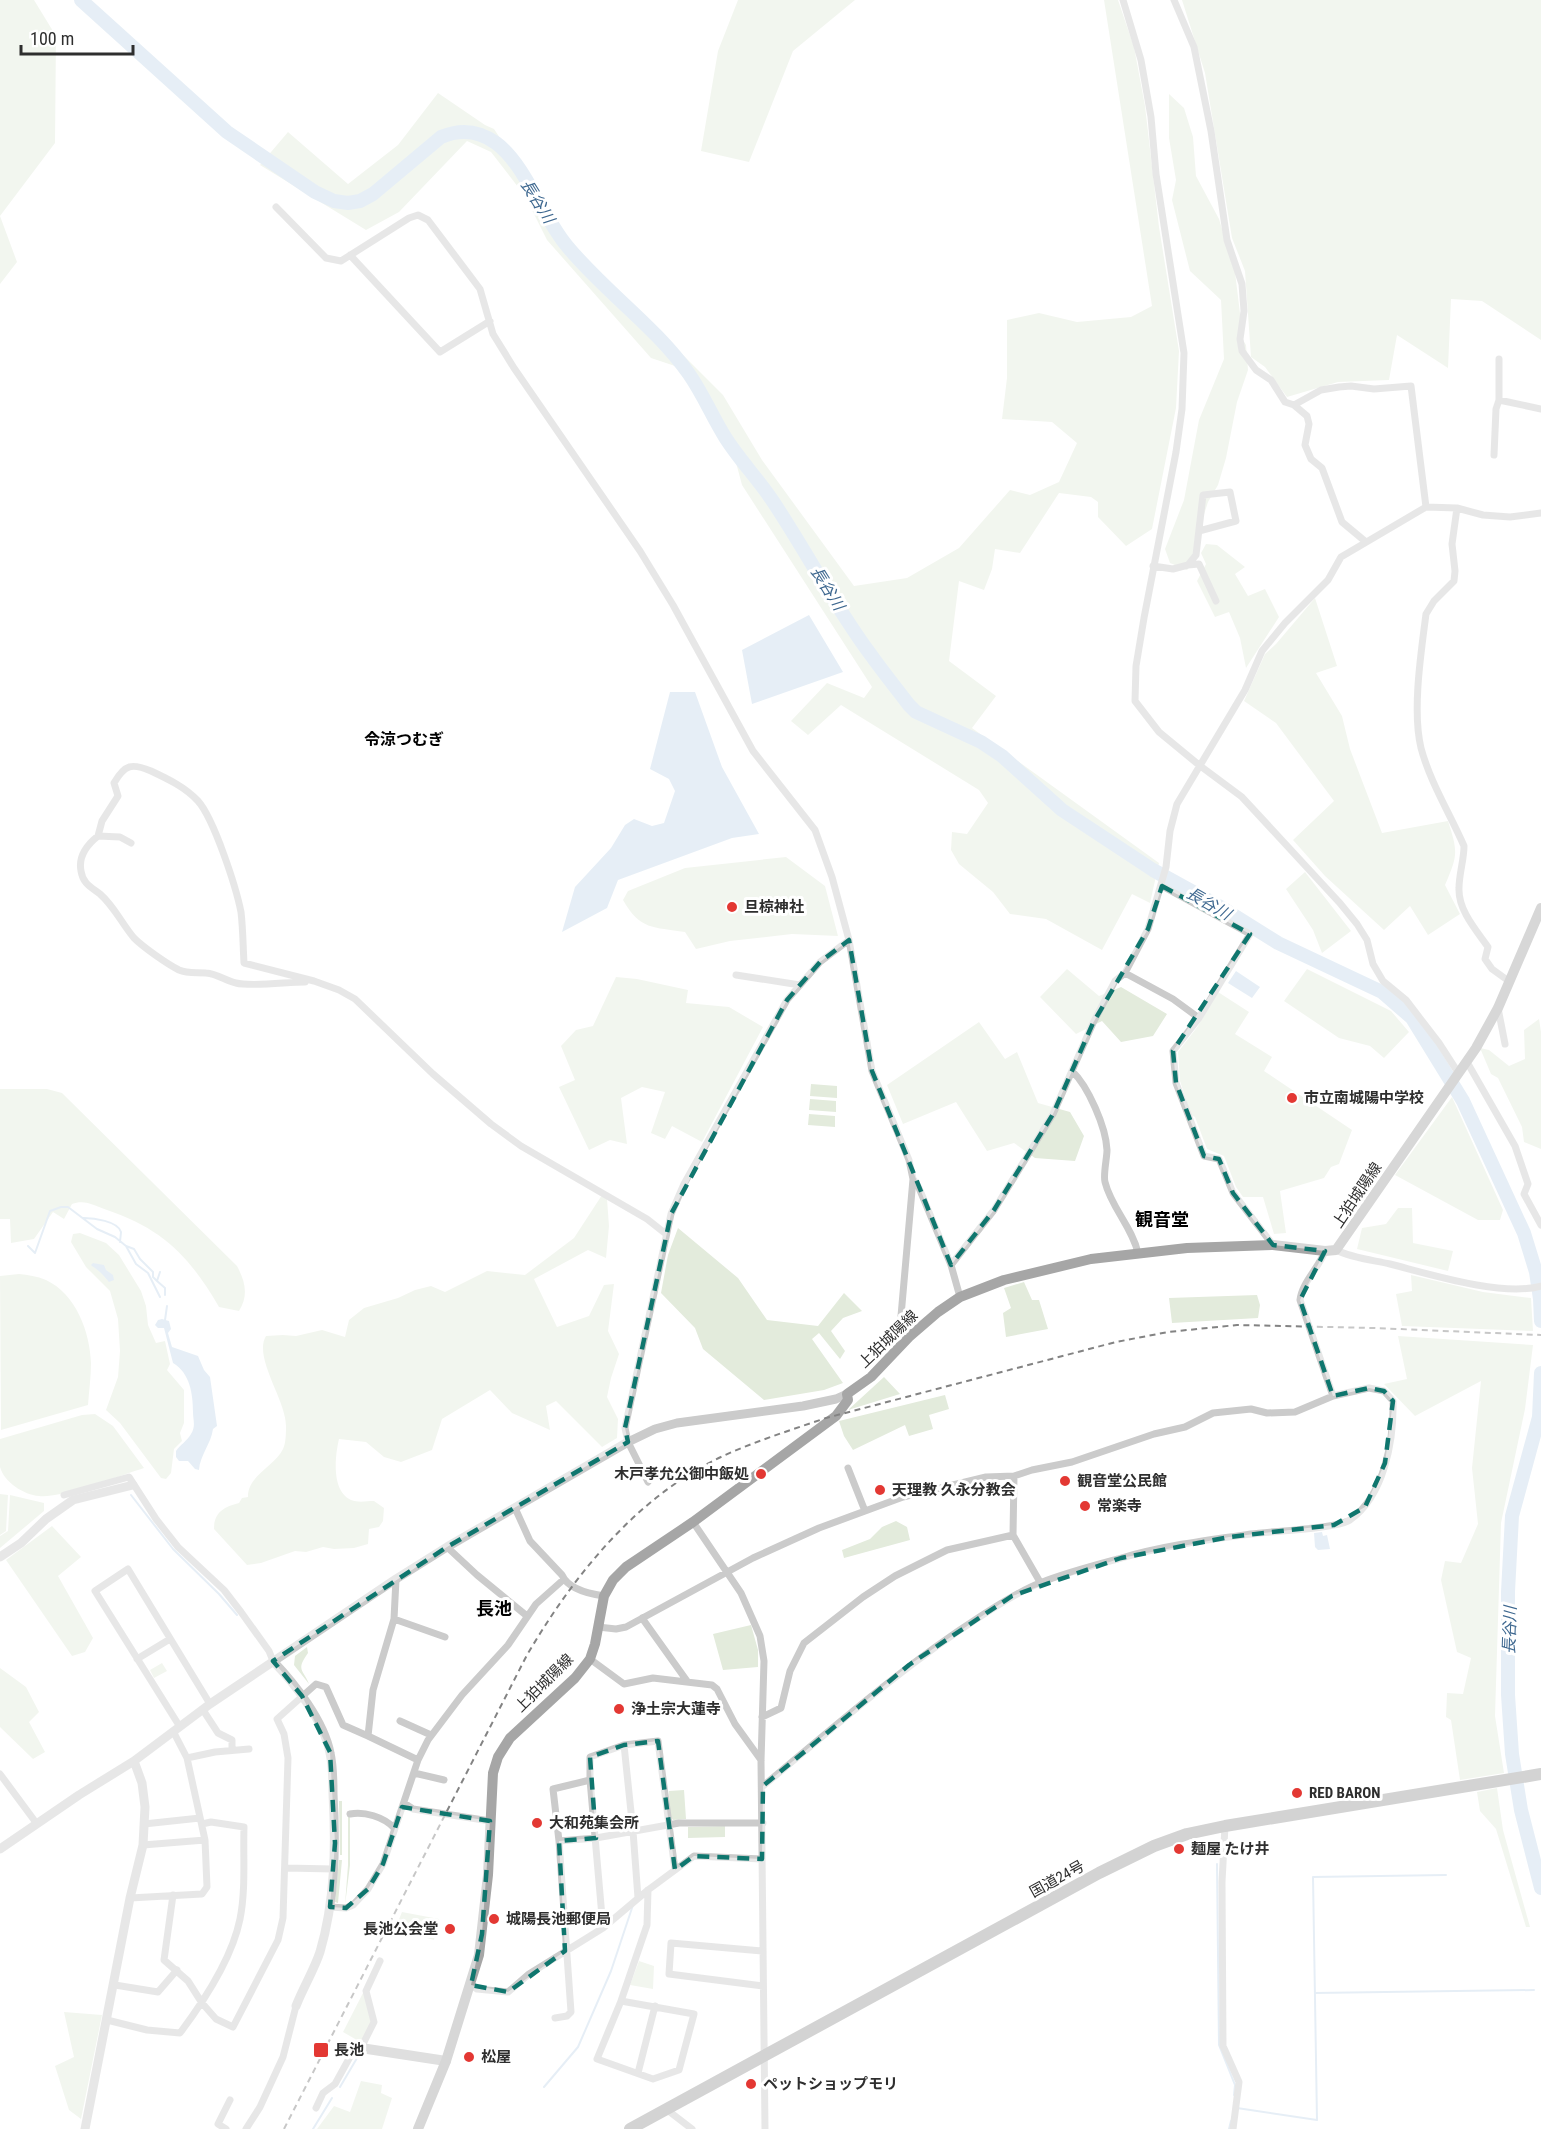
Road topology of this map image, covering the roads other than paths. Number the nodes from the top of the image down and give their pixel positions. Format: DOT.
graph roads {
  1 [pos="1123,0"];
  2 [pos="1174,0"];
  3 [pos="276,207"];
  4 [pos="350,255"];
  5 [pos="490,321"];
  6 [pos="1499,359"];
  7 [pos="1498,400"];
  8 [pos="1294,405"];
  9 [pos="1541,409"];
  10 [pos="1494,455"];
  11 [pos="1426,507"];
  12 [pos="1457,508"];
  13 [pos="1541,513"];
  14 [pos="1199,531"];
  15 [pos="1365,542"];
  16 [pos="1188,564"];
  17 [pos="1153,566"];
  18 [pos="1216,601"];
  19 [pos="1199,765"];
  20 [pos="98,836"];
  21 [pos="131,843"];
  22 [pos="1162,886"];
  23 [pos="1541,908"];
  24 [pos="849,940"];
  25 [pos="1125,973"];
  26 [pos="736,975"];
  27 [pos="314,981"];
  28 [pos="1510,982"];
  29 [pos="800,985"];
  30 [pos="1498,1008"];
  31 [pos="1199,1018"];
  32 [pos="1505,1044"];
  33 [pos="1467,1062"];
  34 [pos="1072,1071"];
  35 [pos="1457,1076"];
  36 [pos="913,1179"];
  37 [pos="1541,1225"];
  38 [pos="666,1234"];
  39 [pos="1273,1245"];
  40 [pos="1330,1250"];
  41 [pos="1138,1253"];
  42 [pos="951,1265"];
  43 [pos="1541,1286"];
  44 [pos="960,1297"];
  45 [pos="909,1337"];
  46 [pos="847,1394"];
  47 [pos="1333,1396"];
  48 [pos="628,1442"];
  49 [pos="848,1468"];
  50 [pos="1014,1476"];
  51 [pos="648,1482"];
  52 [pos="133,1485"];
  53 [pos="64,1495"];
  54 [pos="515,1508"];
  55 [pos="865,1511"];
  56 [pos="693,1522"];
  57 [pos="1013,1535"];
  58 [pos="447,1547"];
  59 [pos="0,1557"];
  60 [pos="728,1571"];
  61 [pos="396,1579"];
  62 [pos="563,1580"];
  63 [pos="1040,1582"];
  64 [pos="604,1596"];
  65 [pos="527,1616"];
  66 [pos="642,1618"];
  67 [pos="394,1619"];
  68 [pos="598,1627"];
  69 [pos="445,1637"];
  70 [pos="170,1639"];
  71 [pos="137,1659"];
  72 [pos="590,1659"];
  73 [pos="273,1661"];
  74 [pos="687,1682"];
  75 [pos="302,1696"];
  76 [pos="206,1707"];
  77 [pos="762,1717"];
  78 [pos="400,1721"];
  79 [pos="176,1729"];
  80 [pos="432,1735"];
  81 [pos="368,1736"];
  82 [pos="624,1744"];
  83 [pos="249,1749"];
  84 [pos="232,1750"];
  85 [pos="187,1758"];
  86 [pos="418,1760"];
  87 [pos="134,1761"];
  88 [pos="761,1761"];
  89 [pos="414,1773"];
  90 [pos="0,1774"];
  91 [pos="1541,1774"];
  92 [pos="444,1780"];
  93 [pos="590,1780"];
  94 [pos="763,1786"];
  95 [pos="404,1803"];
  96 [pos="350,1814"];
  97 [pos="201,1821"];
  98 [pos="490,1821"];
  99 [pos="763,1823"];
  100 [pos="37,1824"];
  101 [pos="144,1824"];
  102 [pos="668,1826"];
  103 [pos="1225,1826"];
  104 [pos="394,1828"];
  105 [pos="633,1832"];
  106 [pos="596,1838"];
  107 [pos="206,1840"];
  108 [pos="559,1840"];
  109 [pos="143,1845"];
  110 [pos="0,1849"];
  111 [pos="762,1859"];
  112 [pos="285,1868"];
  113 [pos="334,1869"];
  114 [pos="675,1870"];
  115 [pos="648,1890"];
  116 [pos="173,1895"];
  117 [pos="130,1898"];
  118 [pos="638,1898"];
  119 [pos="330,1907"];
  120 [pos="603,1928"];
  121 [pos="565,1951"];
  122 [pos="762,1951"];
  123 [pos="380,1961"];
  124 [pos="177,1970"];
  125 [pos="115,1985"];
  126 [pos="471,1985"];
  127 [pos="763,1986"];
  128 [pos="621,2001"];
  129 [pos="202,2003"];
  130 [pos="296,2006"];
  131 [pos="655,2006"];
  132 [pos="555,2018"];
  133 [pos="107,2020"];
  134 [pos="361,2048"];
  135 [pos="763,2057"];
  136 [pos="446,2061"];
  137 [pos="638,2073"];
  138 [pos="230,2100"];
  139 [pos="316,2108"];
  140 [pos="666,2109"];
  141 [pos="85,2129"];
  142 [pos="226,2129"];
  143 [pos="246,2129"];
  144 [pos="418,2129"];
  145 [pos="630,2129"];
  146 [pos="692,2129"];
  147 [pos="765,2129"];
  148 [pos="1233,2129"];
  1 -- 17 [label="street"];
  2 -- 8 [label="street"];
  3 -- 4 [label="street"];
  4 -- 5 [label="street"];
  4 -- 5 [label="street"];
  5 -- 24 [label="street"];
  6 -- 7 [label="street"];
  7 -- 9 [label="street"];
  7 -- 10 [label="street"];
  8 -- 11 [label="street"];
  8 -- 15 [label="street"];
  11 -- 12 [label="street"];
  11 -- 15 [label="street"];
  12 -- 13 [label="street"];
  12 -- 28 [label="street"];
  14 -- 14 [label="street"];
  14 -- 16 [label="street"];
  15 -- 19 [label="street"];
  16 -- 17 [label="street"];
  16 -- 18 [label="street"];
  17 -- 19 [label="street"];
  19 -- 22 [label="street"];
  19 -- 35 [label="street"];
  20 -- 21 [label="street"];
  20 -- 27 [label="street"];
  20 -- 27 [label="street"];
  22 -- 25 [label="street"];
  22 -- 31 [label="street"];
  23 -- 28 [label="main road, 上狛城陽線"];
  24 -- 29 [label="street"];
  24 -- 36 [label="street"];
  25 -- 31 [label="street"];
  25 -- 34 [label="street"];
  26 -- 29 [label="street"];
  27 -- 38 [label="street"];
  28 -- 30 [label="main road, 上狛城陽線"];
  29 -- 38 [label="street"];
  30 -- 32 [label="street"];
  30 -- 33 [label="main road, 上狛城陽線"];
  31 -- 39 [label="street"];
  33 -- 35 [label="main road, 上狛城陽線"];
  33 -- 37 [label="street"];
  34 -- 41 [label="street"];
  34 -- 42 [label="street"];
  35 -- 40 [label="main road, 上狛城陽線"];
  36 -- 42 [label="street"];
  36 -- 45 [label="street"];
  38 -- 48 [label="street"];
  39 -- 40 [label="main road, 上狛城陽線"];
  39 -- 41 [label="main road, 上狛城陽線"];
  40 -- 43 [label="street"];
  40 -- 47 [label="street"];
  41 -- 44 [label="main road, 上狛城陽線"];
  42 -- 44 [label="street"];
  44 -- 45 [label="main road, 上狛城陽線"];
  45 -- 46 [label="main road, 上狛城陽線"];
  46 -- 48 [label="street"];
  46 -- 56 [label="main road, 上狛城陽線"];
  47 -- 50 [label="street"];
  47 -- 63 [label="street"];
  48 -- 51 [label="street"];
  48 -- 54 [label="street"];
  49 -- 55 [label="street"];
  50 -- 55 [label="street"];
  50 -- 57 [label="street"];
  52 -- 53 [label="street"];
  52 -- 59 [label="street"];
  52 -- 73 [label="street"];
  54 -- 58 [label="street"];
  54 -- 62 [label="street"];
  55 -- 60 [label="street"];
  56 -- 60 [label="street"];
  56 -- 64 [label="main road, 上狛城陽線"];
  57 -- 63 [label="street"];
  57 -- 77 [label="street"];
  58 -- 61 [label="street"];
  58 -- 65 [label="street"];
  60 -- 66 [label="street"];
  60 -- 77 [label="street"];
  61 -- 67 [label="street"];
  61 -- 73 [label="street"];
  62 -- 64 [label="street"];
  62 -- 65 [label="street"];
  63 -- 94 [label="street"];
  64 -- 68 [label="main road, 上狛城陽線"];
  65 -- 80 [label="street"];
  66 -- 68 [label="street"];
  66 -- 74 [label="street"];
  67 -- 69 [label="street"];
  67 -- 81 [label="street"];
  68 -- 72 [label="main road, 上狛城陽線"];
  70 -- 71 [label="street"];
  70 -- 71 [label="street"];
  70 -- 76 [label="street"];
  71 -- 79 [label="street"];
  72 -- 74 [label="street"];
  72 -- 98 [label="main road, 上狛城陽線"];
  73 -- 75 [label="street"];
  73 -- 76 [label="street"];
  74 -- 88 [label="street"];
  75 -- 81 [label="street"];
  75 -- 112 [label="street"];
  75 -- 113 [label="street"];
  76 -- 79 [label="street"];
  76 -- 84 [label="street"];
  77 -- 88 [label="street"];
  78 -- 80 [label="street"];
  79 -- 85 [label="street"];
  79 -- 87 [label="street"];
  80 -- 86 [label="street"];
  81 -- 86 [label="street"];
  82 -- 93 [label="street"];
  82 -- 102 [label="street"];
  82 -- 105 [label="street"];
  83 -- 84 [label="street"];
  84 -- 85 [label="street"];
  85 -- 97 [label="street"];
  86 -- 89 [label="street"];
  87 -- 100 [label="street"];
  87 -- 101 [label="street"];
  88 -- 94 [label="street"];
  89 -- 92 [label="street"];
  89 -- 95 [label="street"];
  90 -- 100 [label="street"];
  91 -- 103 [label="highway, 国道24号"];
  93 -- 106 [label="street"];
  93 -- 108 [label="street"];
  94 -- 99 [label="street"];
  95 -- 98 [label="street"];
  95 -- 104 [label="street"];
  96 -- 104 [label="street"];
  97 -- 101 [label="street"];
  97 -- 107 [label="street"];
  97 -- 129 [label="street"];
  98 -- 126 [label="main road, 上狛城陽線"];
  99 -- 102 [label="street"];
  99 -- 111 [label="street"];
  100 -- 110 [label="street"];
  101 -- 109 [label="street"];
  102 -- 105 [label="street"];
  102 -- 114 [label="street"];
  103 -- 135 [label="highway, 国道24号"];
  103 -- 148 [label="street"];
  104 -- 119 [label="street"];
  105 -- 106 [label="street"];
  105 -- 118 [label="street"];
  106 -- 108 [label="street"];
  106 -- 120 [label="street"];
  107 -- 109 [label="street"];
  107 -- 116 [label="street"];
  108 -- 121 [label="street"];
  109 -- 117 [label="street"];
  111 -- 114 [label="street"];
  111 -- 122 [label="street"];
  112 -- 113 [label="street"];
  112 -- 129 [label="street"];
  113 -- 119 [label="street"];
  114 -- 115 [label="street"];
  115 -- 118 [label="street"];
  115 -- 128 [label="street"];
  116 -- 117 [label="street"];
  116 -- 124 [label="street"];
  117 -- 125 [label="street"];
  118 -- 120 [label="street"];
  119 -- 130 [label="street"];
  120 -- 121 [label="street"];
  121 -- 126 [label="street"];
  121 -- 132 [label="street"];
  122 -- 127 [label="street"];
  122 -- 127 [label="street"];
  123 -- 134 [label="street"];
  124 -- 125 [label="street"];
  124 -- 129 [label="street"];
  125 -- 133 [label="street"];
  126 -- 136 [label="main road, 上狛城陽線"];
  127 -- 135 [label="street"];
  128 -- 131 [label="street"];
  128 -- 137 [label="street"];
  129 -- 133 [label="street"];
  130 -- 143 [label="street"];
  131 -- 137 [label="street"];
  131 -- 137 [label="street"];
  133 -- 141 [label="street"];
  134 -- 136 [label="main road"];
  134 -- 139 [label="street"];
  135 -- 140 [label="highway, 国道24号"];
  135 -- 147 [label="street"];
  136 -- 144 [label="main road, 上狛城陽線"];
  138 -- 142 [label="street"];
  140 -- 145 [label="highway, 国道24号"];
  140 -- 146 [label="street"];
}
